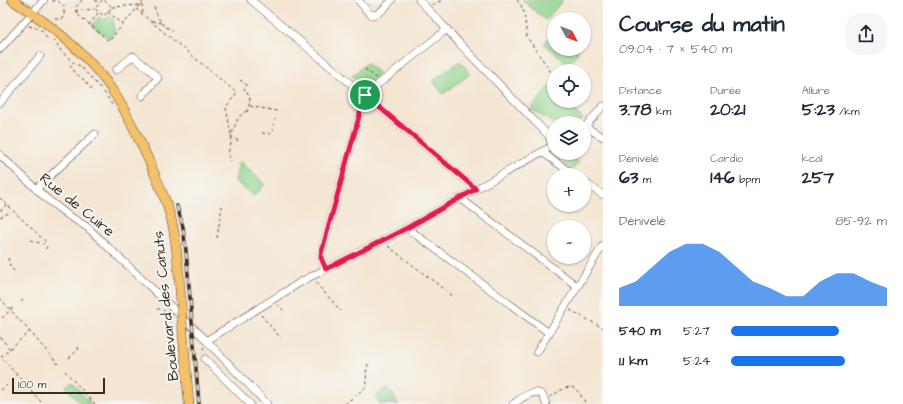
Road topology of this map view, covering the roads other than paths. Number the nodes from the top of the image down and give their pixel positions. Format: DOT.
graph roads {
  1 [pos="12,0"];
  2 [pos="44,0"];
  3 [pos="250,0"];
  4 [pos="358,0"];
  5 [pos="392,0"];
  6 [pos="419,0"];
  7 [pos="32,13"];
  8 [pos="447,29"];
  9 [pos="0,49"];
  10 [pos="40,56"];
  11 [pos="116,70"];
  12 [pos="365,95"];
  13 [pos="142,96"];
  14 [pos="0,103"];
  15 [pos="603,106"];
  16 [pos="591,119"];
  17 [pos="591,131"];
  18 [pos="95,134"];
  19 [pos="547,134"];
  20 [pos="603,137"];
  21 [pos="547,150"];
  22 [pos="542,152"];
  23 [pos="0,155"];
  24 [pos="564,168"];
  25 [pos="591,187"];
  26 [pos="36,189"];
  27 [pos="476,189"];
  28 [pos="603,195"];
  29 [pos="460,198"];
  30 [pos="407,228"];
  31 [pos="603,245"];
  32 [pos="326,269"];
  33 [pos="577,286"];
  34 [pos="549,333"];
  35 [pos="205,344"];
  36 [pos="537,352"];
  37 [pos="206,356"];
  38 [pos="545,402"];
  39 [pos="189,404"];
  40 [pos="250,404"];
  41 [pos="267,404"];
  42 [pos="512,404"];
  1 -- 7 [label="main road, Boulevard des Canuts"];
  2 -- 7 [label="street"];
  3 -- 12 [label="street"];
  4 -- 5 [label="street"];
  6 -- 8 [label="street"];
  7 -- 9 [label="street"];
  7 -- 39 [label="main road, Boulevard des Canuts, bridge"];
  8 -- 12 [label="street"];
  8 -- 19 [label="street"];
  10 -- 14 [label="street"];
  11 -- 13 [label="street"];
  12 -- 27 [label="street"];
  12 -- 32 [label="street"];
  15 -- 16 [label="street"];
  17 -- 20 [label="street"];
  18 -- 26 [label="street"];
  21 -- 22 [label="street"];
  22 -- 24 [label="street"];
  22 -- 27 [label="street"];
  23 -- 26 [label="street, Rue de Cuire"];
  25 -- 28 [label="street"];
  26 -- 35 [label="street, Rue de Cuire"];
  27 -- 29 [label="street"];
  29 -- 30 [label="street"];
  29 -- 33 [label="street"];
  30 -- 32 [label="street"];
  30 -- 34 [label="street"];
  31 -- 33 [label="street"];
  32 -- 35 [label="street"];
  33 -- 34 [label="street"];
  34 -- 36 [label="street"];
  35 -- 41 [label="street, Rue de Cuire"];
  37 -- 40 [label="street"];
  38 -- 42 [label="street"];
}
